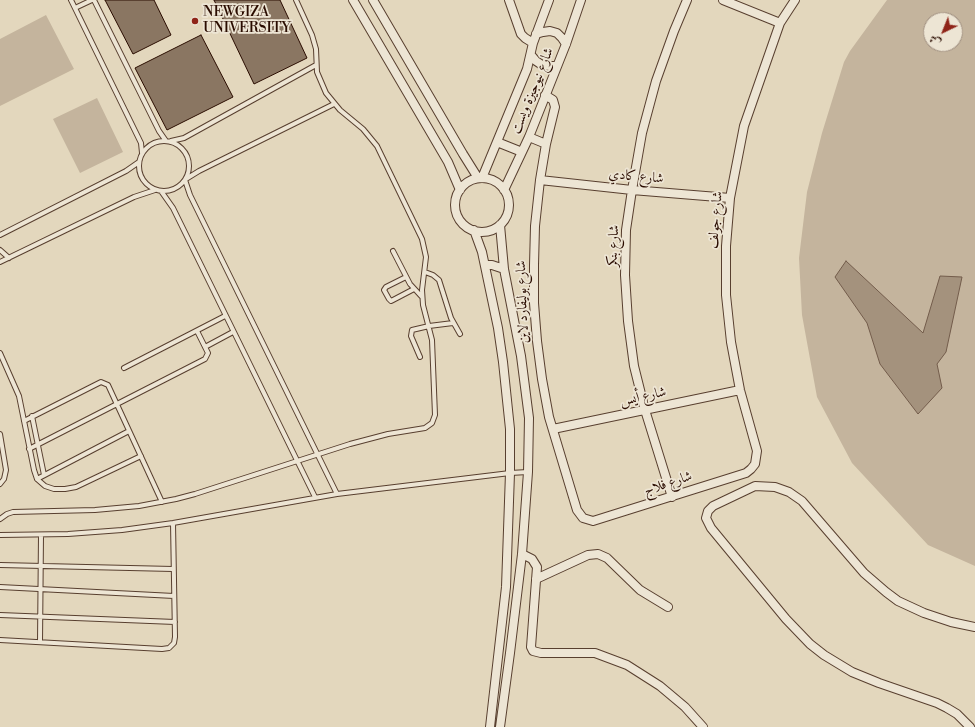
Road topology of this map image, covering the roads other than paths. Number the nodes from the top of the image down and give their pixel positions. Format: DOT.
graph roads {
  1 [pos="72,0"];
  2 [pos="92,0"];
  3 [pos="296,0"];
  4 [pos="353,0"];
  5 [pos="373,0"];
  6 [pos="509,0"];
  7 [pos="549,0"];
  8 [pos="581,0"];
  9 [pos="687,0"];
  10 [pos="723,0"];
  11 [pos="795,0"];
  12 [pos="75,8"];
  13 [pos="780,23"];
  14 [pos="536,34"];
  15 [pos="533,43"];
  16 [pos="566,44"];
  17 [pos="531,55"];
  18 [pos="316,65"];
  19 [pos="557,66"];
  20 [pos="545,95"];
  21 [pos="334,104"];
  22 [pos="529,137"];
  23 [pos="168,141"];
  24 [pos="497,142"];
  25 [pos="546,144"];
  26 [pos="522,152"];
  27 [pos="142,153"];
  28 [pos="139,162"];
  29 [pos="480,178"];
  30 [pos="186,180"];
  31 [pos="540,180"];
  32 [pos="156,190"];
  33 [pos="460,190"];
  34 [pos="504,190"];
  35 [pos="632,190"];
  36 [pos="161,191"];
  37 [pos="730,198"];
  38 [pos="500,225"];
  39 [pos="474,230"];
  40 [pos="0,235"];
  41 [pos="0,250"];
  42 [pos="393,251"];
  43 [pos="9,258"];
  44 [pos="0,262"];
  45 [pos="485,265"];
  46 [pos="504,268"];
  47 [pos="425,272"];
  48 [pos="406,277"];
  49 [pos="414,289"];
  50 [pos="422,297"];
  51 [pos="225,316"];
  52 [pos="453,323"];
  53 [pos="429,326"];
  54 [pos="197,331"];
  55 [pos="233,332"];
  56 [pos="460,334"];
  57 [pos="205,347"];
  58 [pos="0,353"];
  59 [pos="420,357"];
  60 [pos="124,368"];
  61 [pos="740,390"];
  62 [pos="117,405"];
  63 [pos="645,410"];
  64 [pos="32,416"];
  65 [pos="24,420"];
  66 [pos="553,429"];
  67 [pos="129,431"];
  68 [pos="0,434"];
  69 [pos="38,445"];
  70 [pos="29,449"];
  71 [pos="757,451"];
  72 [pos="318,455"];
  73 [pos="141,456"];
  74 [pos="2,458"];
  75 [pos="297,462"];
  76 [pos="528,472"];
  77 [pos="510,473"];
  78 [pos="44,475"];
  79 [pos="37,479"];
  80 [pos="0,484"];
  81 [pos="337,494"];
  82 [pos="315,497"];
  83 [pos="672,497"];
  84 [pos="162,502"];
  85 [pos="577,510"];
  86 [pos="0,519"];
  87 [pos="173,523"];
  88 [pos="0,535"];
  89 [pos="41,535"];
  90 [pos="522,554"];
  91 [pos="0,565"];
  92 [pos="40,566"];
  93 [pos="173,569"];
  94 [pos="536,579"];
  95 [pos="0,587"];
  96 [pos="40,589"];
  97 [pos="174,596"];
  98 [pos="668,607"];
  99 [pos="0,615"];
  100 [pos="40,617"];
  101 [pos="175,622"];
  102 [pos="975,627"];
  103 [pos="0,640"];
  104 [pos="40,642"];
  105 [pos="490,727"];
  106 [pos="500,727"];
  107 [pos="703,727"];
  108 [pos="970,727"];
  1 -- 12 [label="lane"];
  2 -- 12 [label="lane"];
  2 -- 23 [label="lane"];
  3 -- 18 [label="lane"];
  4 -- 33 [label="street"];
  5 -- 29 [label="street"];
  6 -- 15 [label="street"];
  7 -- 14 [label="street, شارع نيوجيزة ويست"];
  8 -- 16 [label="street, شارع نيوجيزة ويست"];
  9 -- 35 [label="street, شارع بنكر"];
  10 -- 13 [label="street"];
  11 -- 13 [label="street, شارع جولف"];
  12 -- 27 [label="lane"];
  13 -- 37 [label="street, شارع جولف"];
  14 -- 15 [label="street, شارع نيوجيزة ويست"];
  14 -- 16 [label="street"];
  15 -- 17 [label="street, شارع نيوجيزة ويست"];
  16 -- 19 [label="street, شارع نيوجيزة ويست"];
  17 -- 19 [label="street"];
  17 -- 24 [label="street, شارع نيوجيزة ويست"];
  18 -- 21 [label="lane"];
  18 -- 23 [label="lane"];
  19 -- 20 [label="street, شارع نيوجيزة ويست"];
  20 -- 22 [label="street, شارع نيوجيزة ويست"];
  20 -- 25 [label="street, شارع بوليفارد لاين"];
  21 -- 30 [label="lane"];
  21 -- 47 [label="lane"];
  22 -- 25 [label="street"];
  22 -- 26 [label="street, شارع نيوجيزة ويست"];
  23 -- 27 [label="lane"];
  23 -- 30 [label="lane"];
  24 -- 26 [label="street"];
  24 -- 29 [label="street, شارع نيوجيزة ويست"];
  25 -- 31 [label="street, شارع بوليفارد لاين"];
  26 -- 34 [label="street, شارع نيوجيزة ويست"];
  27 -- 28 [label="lane"];
  28 -- 32 [label="lane"];
  28 -- 40 [label="lane"];
  29 -- 33 [label="street"];
  29 -- 34 [label="street"];
  30 -- 36 [label="lane"];
  30 -- 72 [label="lane"];
  31 -- 35 [label="street, شارع كادي"];
  31 -- 66 [label="street, شارع بوليفارد لاين"];
  32 -- 36 [label="lane"];
  32 -- 43 [label="lane"];
  33 -- 39 [label="street"];
  34 -- 38 [label="street"];
  35 -- 37 [label="street, شارع كادي"];
  35 -- 63 [label="street, شارع بنكر"];
  36 -- 51 [label="lane"];
  37 -- 61 [label="street, شارع جولف"];
  38 -- 39 [label="street"];
  38 -- 46 [label="street"];
  39 -- 45 [label="street"];
  41 -- 43 [label="lane"];
  42 -- 48 [label="lane"];
  43 -- 44 [label="lane"];
  45 -- 46 [label="street"];
  45 -- 77 [label="street"];
  46 -- 76 [label="street"];
  47 -- 50 [label="lane"];
  47 -- 52 [label="lane"];
  48 -- 49 [label="lane"];
  48 -- 49 [label="lane"];
  49 -- 50 [label="lane"];
  50 -- 53 [label="lane"];
  51 -- 54 [label="lane"];
  51 -- 55 [label="lane"];
  52 -- 53 [label="lane"];
  52 -- 56 [label="lane"];
  53 -- 59 [label="lane"];
  53 -- 72 [label="lane"];
  54 -- 57 [label="lane"];
  54 -- 60 [label="lane"];
  55 -- 57 [label="lane"];
  55 -- 75 [label="lane"];
  57 -- 62 [label="lane"];
  58 -- 65 [label="lane"];
  61 -- 63 [label="street, شارع أيس"];
  61 -- 71 [label="street, شارع جولف"];
  62 -- 64 [label="lane"];
  62 -- 67 [label="lane"];
  62 -- 69 [label="lane"];
  63 -- 66 [label="street, شارع أيس"];
  63 -- 83 [label="street, شارع بنكر"];
  64 -- 65 [label="lane"];
  64 -- 69 [label="lane"];
  65 -- 70 [label="lane"];
  66 -- 85 [label="street, شارع بوليفارد لاين"];
  67 -- 73 [label="lane"];
  67 -- 78 [label="lane"];
  68 -- 74 [label="lane"];
  69 -- 70 [label="lane"];
  69 -- 78 [label="lane"];
  70 -- 79 [label="lane"];
  71 -- 83 [label="street, شارع فلاج"];
  72 -- 75 [label="lane"];
  72 -- 81 [label="lane"];
  73 -- 79 [label="lane"];
  73 -- 84 [label="lane"];
  74 -- 80 [label="lane"];
  75 -- 82 [label="lane"];
  75 -- 84 [label="lane"];
  76 -- 77 [label="lane"];
  76 -- 90 [label="street"];
  77 -- 81 [label="lane"];
  77 -- 105 [label="street"];
  78 -- 79 [label="lane"];
  81 -- 82 [label="lane"];
  82 -- 87 [label="lane"];
  83 -- 85 [label="street, شارع فلاج"];
  84 -- 86 [label="lane"];
  87 -- 89 [label="lane"];
  87 -- 93 [label="lane"];
  88 -- 89 [label="lane"];
  89 -- 92 [label="lane"];
  90 -- 94 [label="street"];
  90 -- 106 [label="street"];
  91 -- 92 [label="lane"];
  92 -- 93 [label="lane"];
  92 -- 96 [label="lane"];
  93 -- 97 [label="lane"];
  94 -- 98 [label="street"];
  94 -- 107 [label="street"];
  95 -- 96 [label="lane"];
  96 -- 97 [label="lane"];
  96 -- 100 [label="lane"];
  97 -- 101 [label="lane"];
  99 -- 100 [label="lane"];
  100 -- 101 [label="lane"];
  100 -- 104 [label="lane"];
  101 -- 104 [label="lane"];
  102 -- 108 [label="street"];
  103 -- 104 [label="lane"];
}
